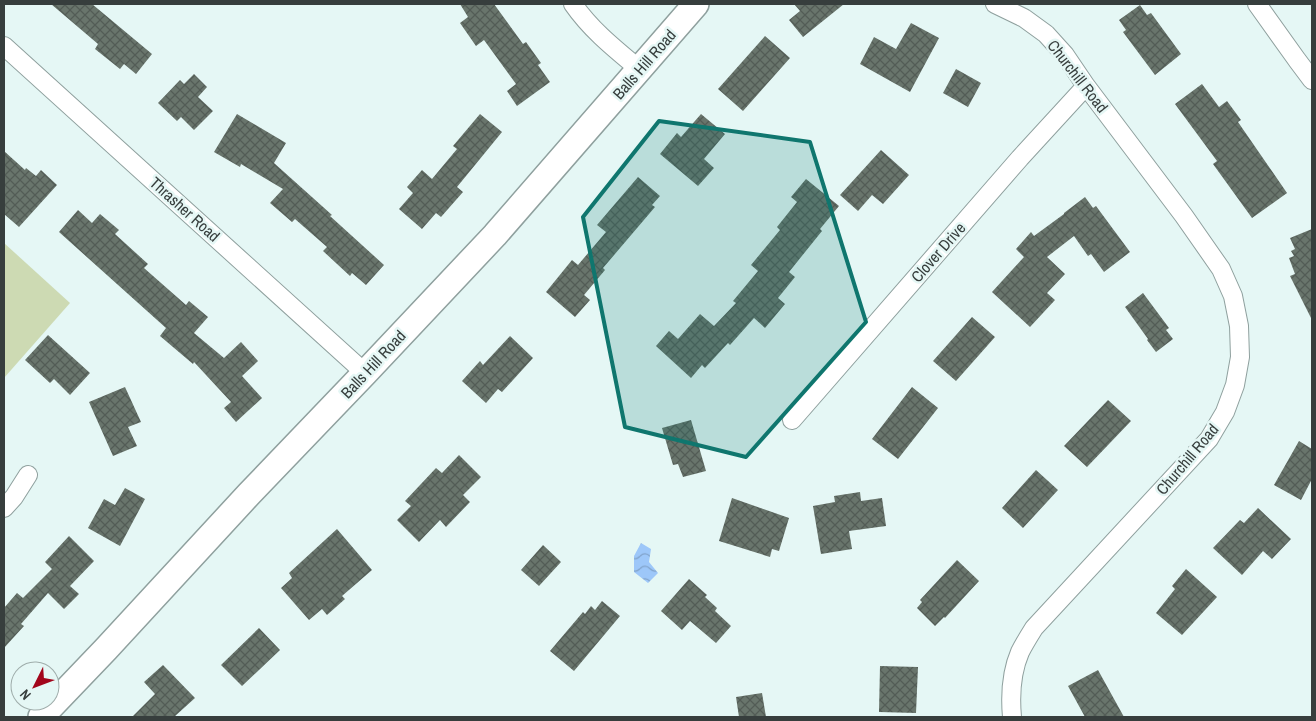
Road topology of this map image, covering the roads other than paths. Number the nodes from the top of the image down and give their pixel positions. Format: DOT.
graph roads {
  1 [pos="573,4"];
  2 [pos="696,4"];
  3 [pos="995,4"];
  4 [pos="1257,4"];
  5 [pos="4,46"];
  6 [pos="639,69"];
  7 [pos="1312,80"];
  8 [pos="1086,86"];
  9 [pos="366,373"];
  10 [pos="792,420"];
  11 [pos="28,474"];
  12 [pos="4,508"];
  13 [pos="40,717"];
  14 [pos="1012,717"];
  1 -- 6 [label="street"];
  2 -- 6 [label="street, Balls Hill Road"];
  3 -- 8 [label="street, Churchill Road"];
  4 -- 7 [label="street"];
  5 -- 9 [label="street, Thrasher Road"];
  6 -- 9 [label="street, Balls Hill Road"];
  8 -- 10 [label="street, Clover Drive"];
  8 -- 14 [label="street, Churchill Road"];
  9 -- 13 [label="street, Balls Hill Road"];
  11 -- 12 [label="street"];
}
